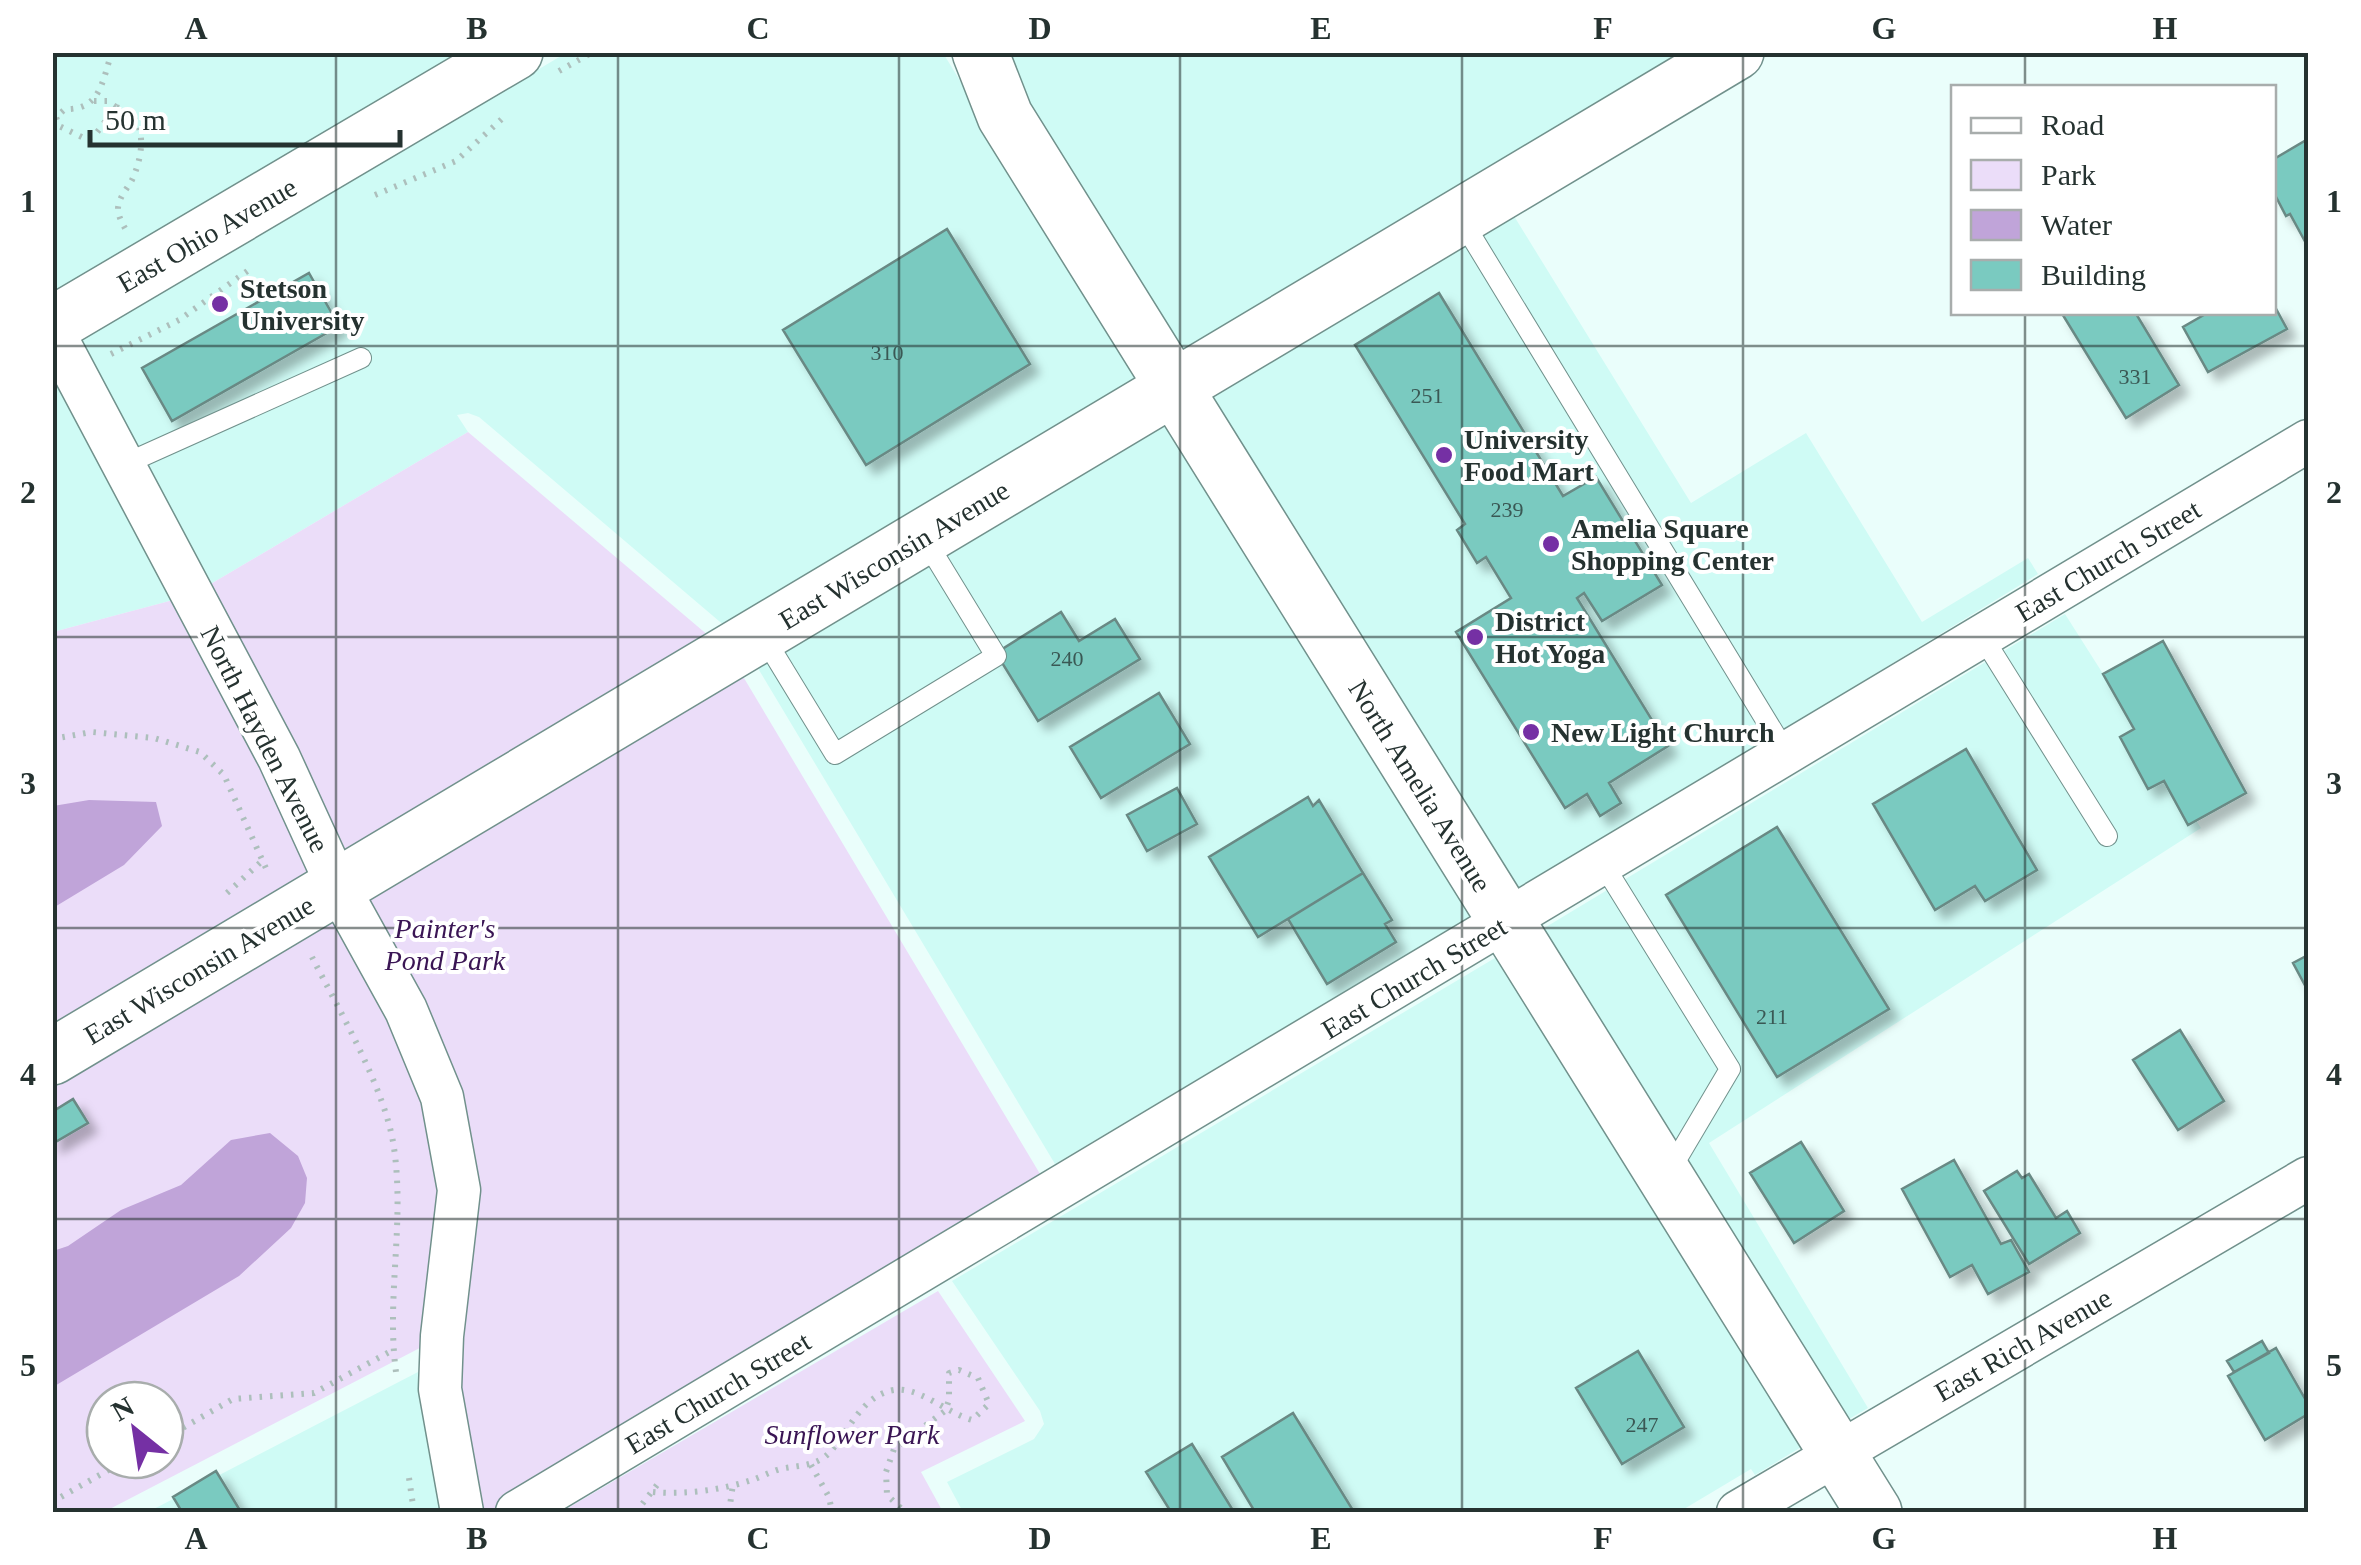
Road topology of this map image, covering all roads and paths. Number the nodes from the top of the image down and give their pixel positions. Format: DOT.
graph roads {
  1 [pos="112,52"];
  2 [pos="516,52"];
  3 [pos="939,52"];
  4 [pos="980,52"];
  5 [pos="1736,52"];
  6 [pos="94,101"];
  7 [pos="116,107"];
  8 [pos="1005,116"];
  9 [pos="1460,217"];
  10 [pos="130,236"];
  11 [pos="52,328"];
  12 [pos="361,358"];
  13 [pos="1174,387"];
  14 [pos="2308,440"];
  15 [pos="125,464"];
  16 [pos="924,538"];
  17 [pos="762,634"];
  18 [pos="1982,636"];
  19 [pos="52,738"];
  20 [pos="1786,753"];
  21 [pos="2107,836"];
  22 [pos="1603,864"];
  23 [pos="338,887"];
  24 [pos="290,916"];
  25 [pos="1505,923"];
  26 [pos="52,1058"];
  27 [pos="1666,1178"];
  28 [pos="2308,1178"];
  29 [pos="393,1350"];
  30 [pos="398,1386"];
  31 [pos="945,1411"];
  32 [pos="185,1427"];
  33 [pos="1839,1453"];
  34 [pos="812,1465"];
  35 [pos="657,1474"];
  36 [pos="409,1476"];
  37 [pos="91,1480"];
  38 [pos="733,1484"];
  39 [pos="653,1492"];
  40 [pos="52,1502"];
  41 [pos="414,1512"];
  42 [pos="462,1512"];
  43 [pos="517,1512"];
  44 [pos="636,1512"];
  45 [pos="730,1512"];
  46 [pos="832,1512"];
  47 [pos="905,1512"];
  48 [pos="1738,1512"];
  49 [pos="1874,1512"];
  1 -- 6 [label="path"];
  2 -- 11 [label="street, East Ohio Avenue"];
  3 -- 8 [label="street, North Amelia Avenue"];
  4 -- 8 [label="street, North Amelia Avenue"];
  5 -- 9 [label="street, East Wisconsin Avenue"];
  6 -- 7 [label="path"];
  6 -- 7 [label="path"];
  7 -- 10 [label="path"];
  8 -- 13 [label="street, North Amelia Avenue"];
  9 -- 13 [label="street, East Wisconsin Avenue"];
  9 -- 20 [label="lane"];
  11 -- 15 [label="street, North Hayden Avenue"];
  12 -- 15 [label="lane"];
  13 -- 16 [label="street, East Wisconsin Avenue"];
  13 -- 25 [label="street, North Amelia Avenue"];
  14 -- 18 [label="street, East Church Street"];
  15 -- 23 [label="street, North Hayden Avenue"];
  16 -- 17 [label="street, East Wisconsin Avenue"];
  16 -- 17 [label="lane"];
  17 -- 23 [label="street, East Wisconsin Avenue"];
  18 -- 20 [label="street, East Church Street"];
  18 -- 21 [label="lane"];
  19 -- 24 [label="path"];
  20 -- 22 [label="street, East Church Street"];
  22 -- 25 [label="street, East Church Street"];
  22 -- 27 [label="lane"];
  23 -- 24 [label="street, East Wisconsin Avenue"];
  23 -- 42 [label="street, North Hayden Avenue"];
  24 -- 26 [label="street, East Wisconsin Avenue"];
  24 -- 29 [label="path"];
  25 -- 27 [label="street, North Amelia Avenue"];
  25 -- 43 [label="street, East Church Street"];
  27 -- 33 [label="street, North Amelia Avenue"];
  28 -- 33 [label="street, East Rich Avenue"];
  29 -- 30 [label="path"];
  29 -- 32 [label="path"];
  31 -- 31 [label="path"];
  31 -- 34 [label="path"];
  31 -- 47 [label="path"];
  33 -- 48 [label="street, East Rich Avenue"];
  33 -- 49 [label="street, North Amelia Avenue"];
  34 -- 38 [label="path"];
  34 -- 46 [label="path"];
  35 -- 39 [label="path"];
  36 -- 41 [label="path"];
  37 -- 40 [label="path"];
  38 -- 39 [label="path"];
  38 -- 45 [label="path"];
  39 -- 44 [label="path"];
}
